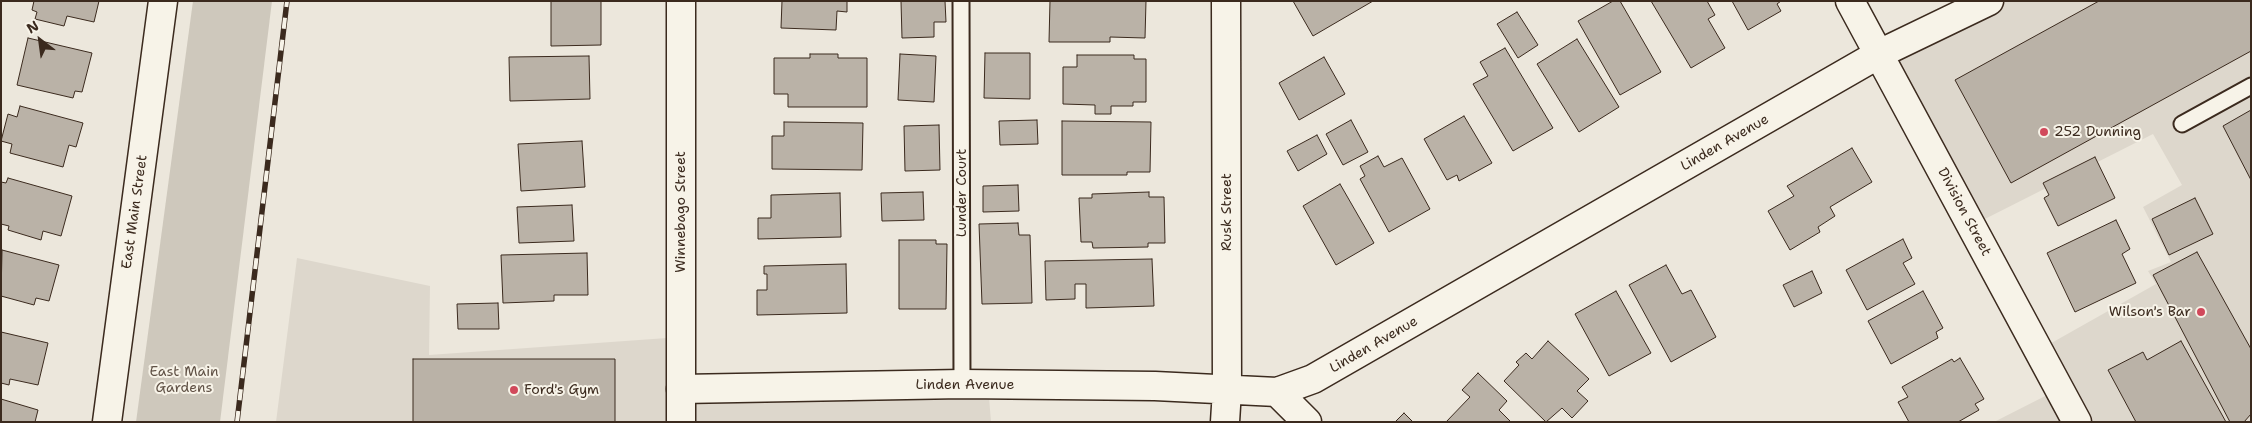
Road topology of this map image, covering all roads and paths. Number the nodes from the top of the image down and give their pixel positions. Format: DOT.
graph roads {
  1 [pos="163,1"];
  2 [pos="681,1"];
  3 [pos="961,1"];
  4 [pos="1226,1"];
  5 [pos="1850,1"];
  6 [pos="1988,1"];
  7 [pos="1879,54"];
  8 [pos="2251,86"];
  9 [pos="2182,124"];
  10 [pos="962,384"];
  11 [pos="681,389"];
  12 [pos="1227,390"];
  13 [pos="1277,392"];
  14 [pos="107,422"];
  15 [pos="680,422"];
  16 [pos="1225,422"];
  17 [pos="1307,422"];
  18 [pos="2077,422"];
  1 -- 14 [label="street, East Main Street"];
  2 -- 11 [label="street, Winnebago Street"];
  3 -- 10 [label="lane, Lunder Court"];
  4 -- 12 [label="street, Rusk Street"];
  5 -- 7 [label="street, Division Street"];
  6 -- 7 [label="street, Linden Avenue"];
  7 -- 13 [label="street, Linden Avenue"];
  7 -- 18 [label="street, Division Street"];
  8 -- 9 [label="lane"];
  10 -- 11 [label="street, Linden Avenue"];
  10 -- 12 [label="street, Linden Avenue"];
  11 -- 15 [label="street, Winnebago Street"];
  12 -- 13 [label="street, Linden Avenue"];
  12 -- 16 [label="street, Rusk Street"];
  13 -- 17 [label="street"];
}
